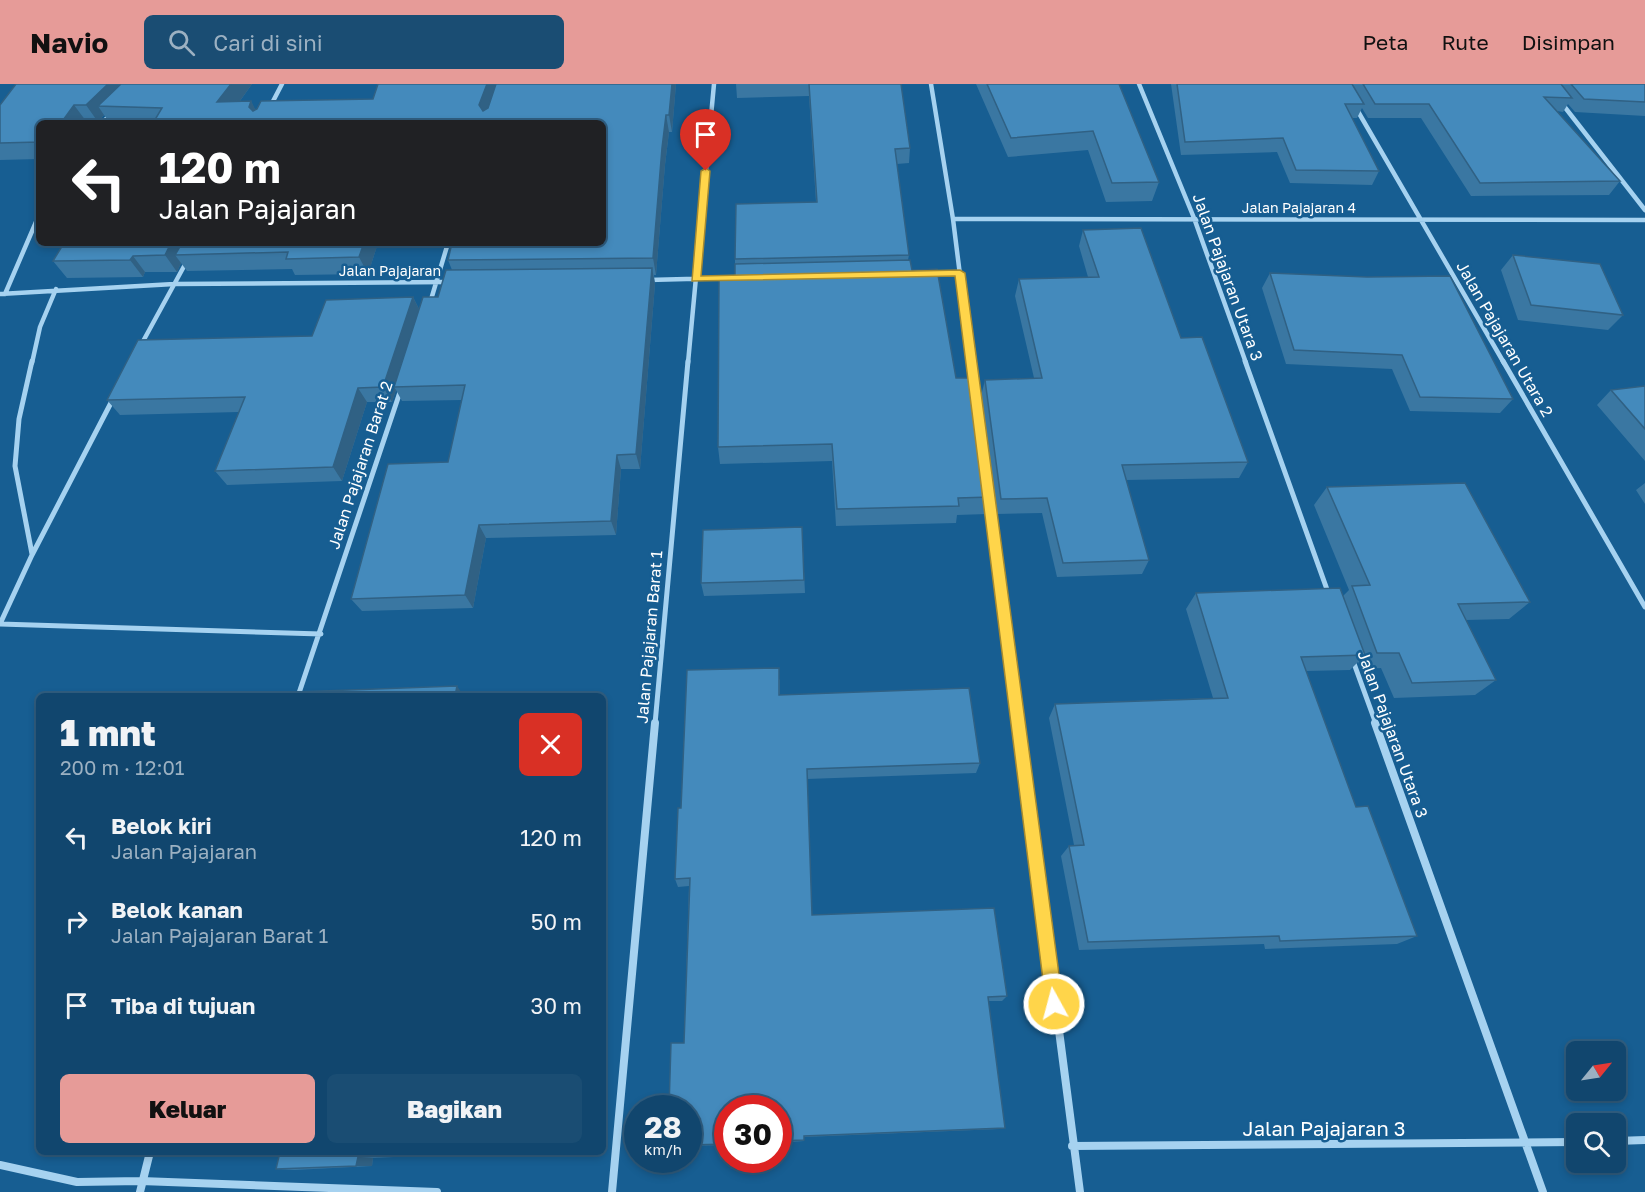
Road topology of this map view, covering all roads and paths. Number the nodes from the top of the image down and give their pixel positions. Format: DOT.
graph roads {
  1 [pos="282,84"];
  2 [pos="714,84"];
  3 [pos="931,84"];
  4 [pos="1139,84"];
  5 [pos="1554,93"];
  6 [pos="1354,105"];
  7 [pos="117,108"];
  8 [pos="267,113"];
  9 [pos="105,120"];
  10 [pos="1645,210"];
  11 [pos="1194,218"];
  12 [pos="953,219"];
  13 [pos="1419,219"];
  14 [pos="1645,220"];
  15 [pos="36,221"];
  16 [pos="447,246"];
  17 [pos="191,253"];
  18 [pos="960,273"];
  19 [pos="926,274"];
  20 [pos="730,278"];
  21 [pos="696,279"];
  22 [pos="637,280"];
  23 [pos="460,281"];
  24 [pos="436,282"];
  25 [pos="174,284"];
  26 [pos="56,289"];
  27 [pos="2,294"];
  28 [pos="429,304"];
  29 [pos="135,357"];
  30 [pos="403,384"];
  31 [pos="119,388"];
  32 [pos="975,391"];
  33 [pos="987,485"];
  34 [pos="32,555"];
  35 [pos="1332,602"];
  36 [pos="1645,607"];
  37 [pos="0,624"];
  38 [pos="321,634"];
  39 [pos="1348,647"];
  40 [pos="299,693"];
  41 [pos="1626,1140"];
  42 [pos="1645,1140"];
  43 [pos="1566,1142"];
  44 [pos="1526,1143"];
  45 [pos="1072,1146"];
  46 [pos="149,1155"];
  47 [pos="0,1165"];
  48 [pos="141,1181"];
  49 [pos="140,1192"];
  50 [pos="437,1192"];
  51 [pos="612,1192"];
  52 [pos="1080,1192"];
  53 [pos="1543,1192"];
  1 -- 8 [label="street"];
  2 -- 21 [label="street, Jalan Pajajaran Barat 1"];
  3 -- 12 [label="street"];
  4 -- 11 [label="street, Jalan Pajajaran Utara 3"];
  5 -- 10 [label="street"];
  6 -- 13 [label="street, Jalan Pajajaran Utara 2"];
  7 -- 9 [label="street"];
  11 -- 12 [label="street, Jalan Pajajaran 4"];
  11 -- 13 [label="street, Jalan Pajajaran 4"];
  11 -- 35 [label="street, Jalan Pajajaran Utara 3"];
  12 -- 18 [label="street"];
  13 -- 14 [label="street, Jalan Pajajaran 4"];
  13 -- 36 [label="street, Jalan Pajajaran Utara 2"];
  15 -- 27 [label="street"];
  16 -- 24 [label="street"];
  17 -- 25 [label="street"];
  18 -- 19 [label="street"];
  18 -- 32 [label="street"];
  20 -- 21 [label="street"];
  21 -- 22 [label="street"];
  21 -- 51 [label="street, Jalan Pajajaran Barat 1"];
  23 -- 24 [label="street, Jalan Pajajaran"];
  24 -- 25 [label="street, Jalan Pajajaran"];
  24 -- 28 [label="street"];
  25 -- 26 [label="street, Jalan Pajajaran"];
  25 -- 29 [label="street"];
  26 -- 27 [label="street, Jalan Pajajaran"];
  26 -- 34 [label="street"];
  30 -- 38 [label="street, Jalan Pajajaran Barat 2"];
  31 -- 34 [label="street"];
  33 -- 45 [label="street"];
  34 -- 37 [label="street"];
  37 -- 38 [label="street"];
  38 -- 40 [label="street, Jalan Pajajaran Barat 2"];
  39 -- 44 [label="street, Jalan Pajajaran Utara 3"];
  41 -- 42 [label="street"];
  43 -- 44 [label="street, Jalan Pajajaran 3"];
  44 -- 45 [label="street, Jalan Pajajaran 3"];
  44 -- 53 [label="street, Jalan Pajajaran Utara 3"];
  45 -- 52 [label="street"];
  46 -- 48 [label="street"];
  47 -- 48 [label="street"];
  48 -- 49 [label="street"];
  48 -- 50 [label="street"];
}
